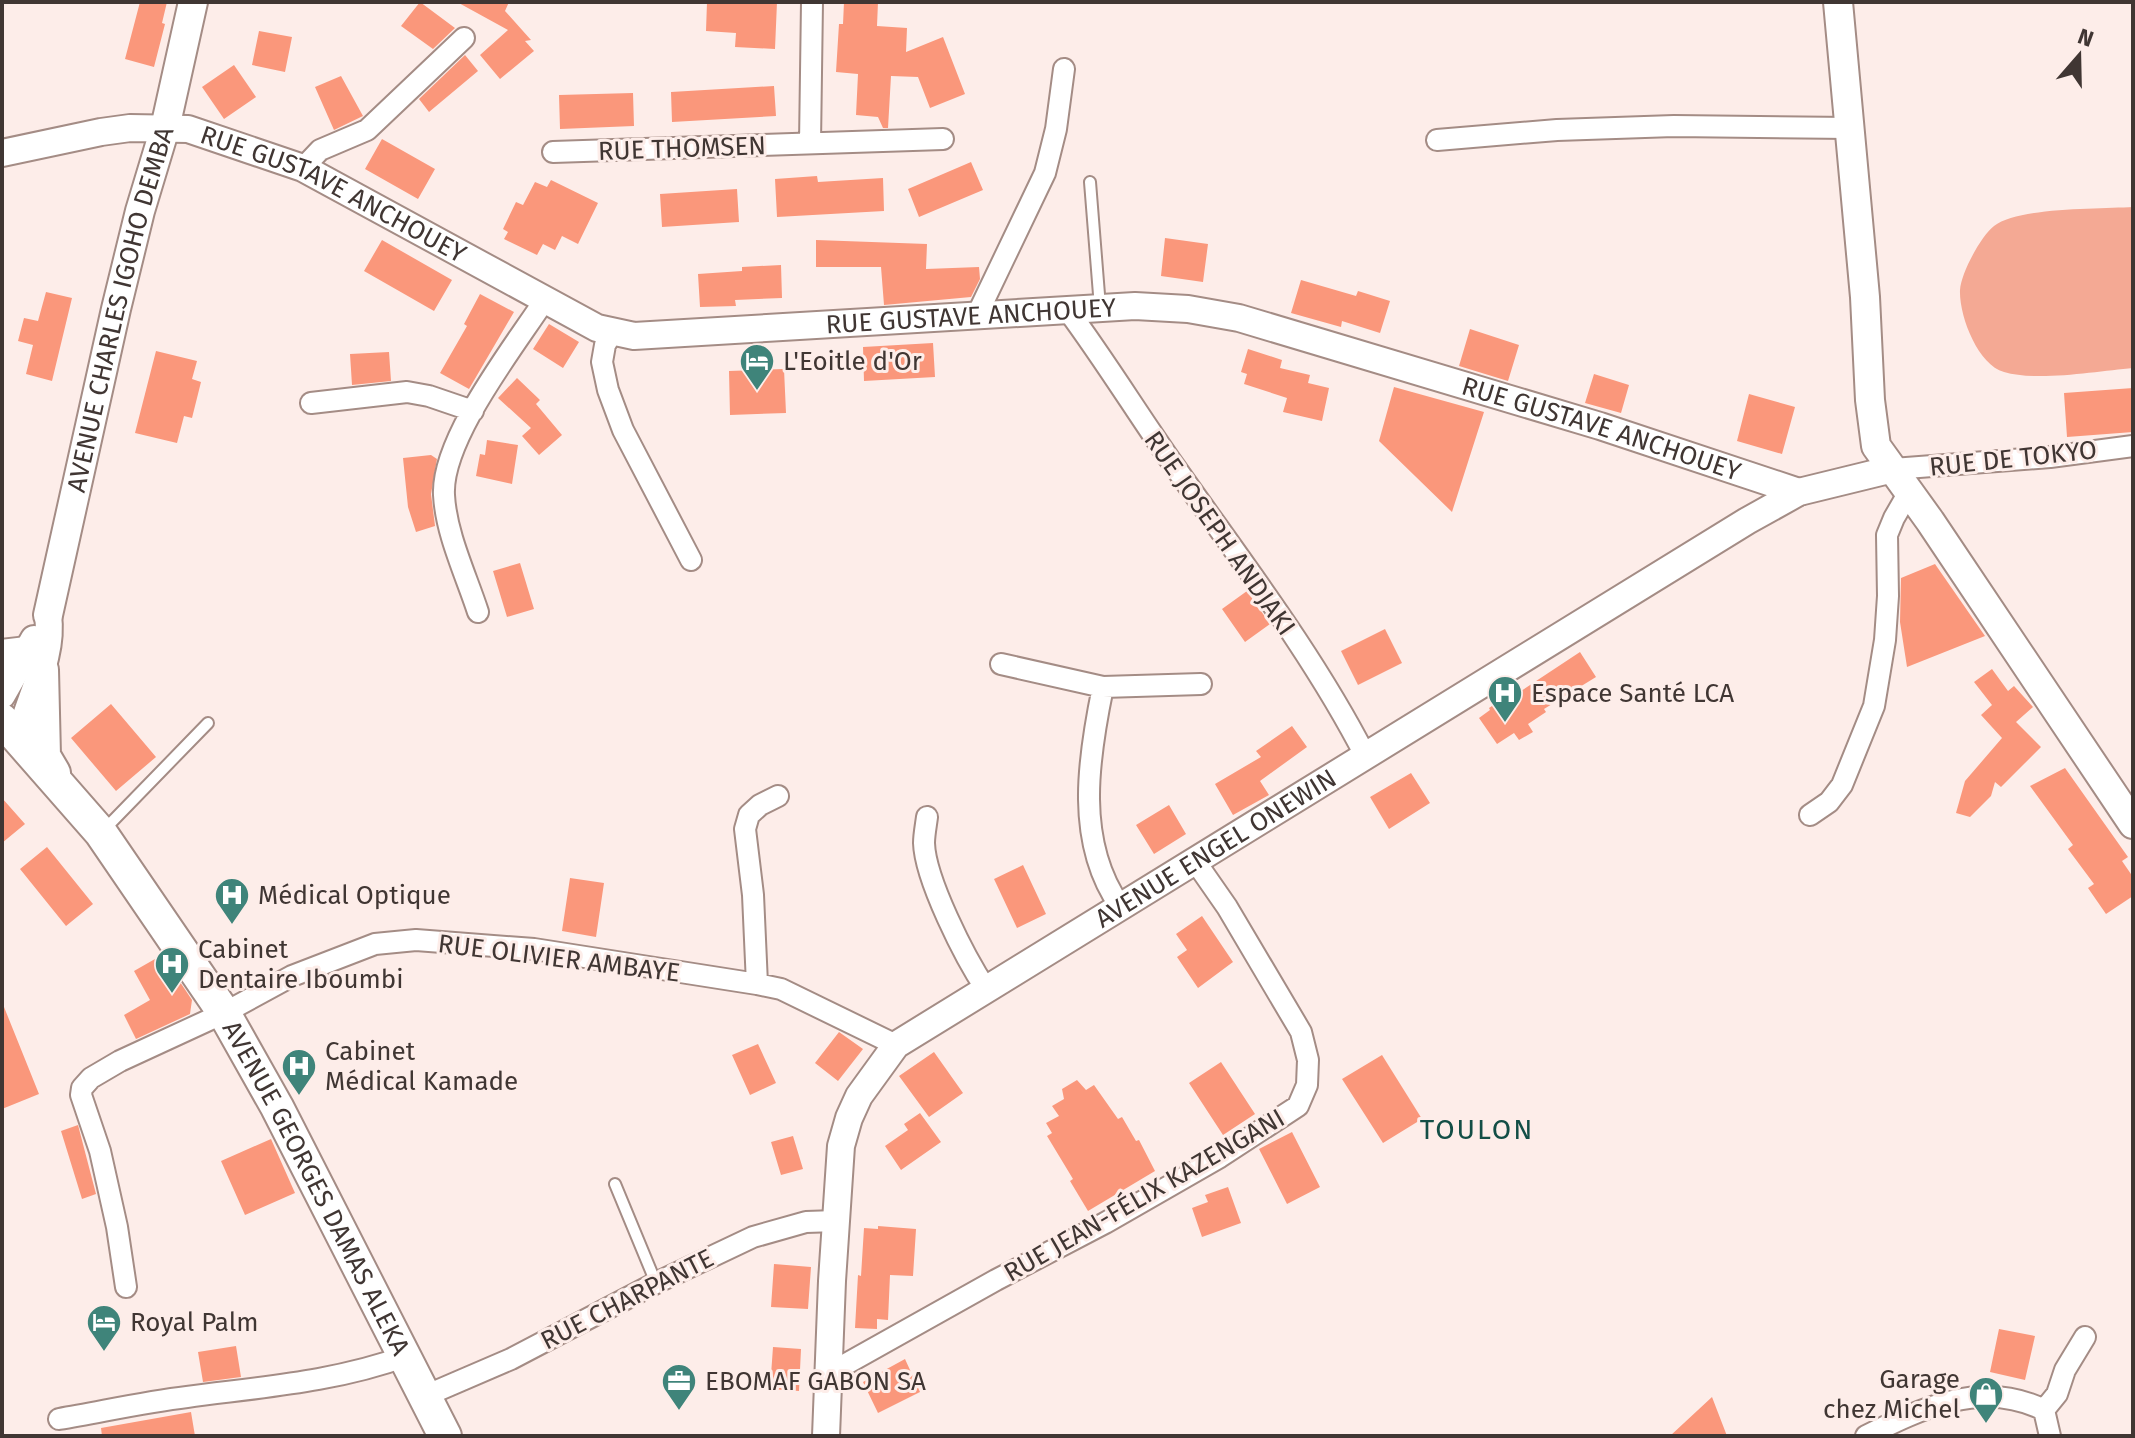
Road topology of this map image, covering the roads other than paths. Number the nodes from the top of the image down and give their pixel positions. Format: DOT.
graph roads {
  1 [pos="193,2"];
  2 [pos="812,2"];
  3 [pos="1838,2"];
  4 [pos="464,38"];
  5 [pos="1064,69"];
  6 [pos="165,128"];
  7 [pos="1850,128"];
  8 [pos="943,139"];
  9 [pos="1437,140"];
  10 [pos="810,143"];
  11 [pos="553,152"];
  12 [pos="2,153"];
  13 [pos="303,168"];
  14 [pos="1090,182"];
  15 [pos="544,301"];
  16 [pos="1100,309"];
  17 [pos="1069,312"];
  18 [pos="976,317"];
  19 [pos="612,333"];
  20 [pos="311,403"];
  21 [pos="473,411"];
  22 [pos="2133,446"];
  23 [pos="1901,481"];
  24 [pos="1799,492"];
  25 [pos="691,560"];
  26 [pos="478,612"];
  27 [pos="48,615"];
  28 [pos="24,660"];
  29 [pos="1001,664"];
  30 [pos="1201,684"];
  31 [pos="1103,687"];
  32 [pos="2,695"];
  33 [pos="208,723"];
  34 [pos="11,730"];
  35 [pos="1366,757"];
  36 [pos="62,786"];
  37 [pos="778,796"];
  38 [pos="1810,815"];
  39 [pos="927,817"];
  40 [pos="2133,824"];
  41 [pos="101,833"];
  42 [pos="1195,861"];
  43 [pos="1120,906"];
  44 [pos="757,984"];
  45 [pos="986,989"];
  46 [pos="224,1013"];
  47 [pos="896,1045"];
  48 [pos="615,1184"];
  49 [pos="836,1221"];
  50 [pos="656,1283"];
  51 [pos="126,1287"];
  52 [pos="2085,1337"];
  53 [pos="406,1356"];
  54 [pos="830,1373"];
  55 [pos="425,1396"];
  56 [pos="2044,1410"];
  57 [pos="59,1419"];
  58 [pos="445,1436"];
  59 [pos="826,1436"];
  60 [pos="1866,1436"];
  61 [pos="2050,1436"];
  1 -- 6 [label="main road, AVENUE CHARLES IGOHO DEMBA"];
  2 -- 10 [label="street"];
  3 -- 7 [label="main road"];
  4 -- 13 [label="street"];
  5 -- 18 [label="street"];
  6 -- 12 [label="street, RUE GUSTAVE ANCHOUEY"];
  6 -- 13 [label="street, RUE GUSTAVE ANCHOUEY"];
  6 -- 27 [label="main road, AVENUE CHARLES IGOHO DEMBA"];
  7 -- 9 [label="street"];
  7 -- 23 [label="main road"];
  8 -- 10 [label="street, RUE THOMSEN"];
  10 -- 11 [label="street, RUE THOMSEN"];
  13 -- 15 [label="street, RUE GUSTAVE ANCHOUEY"];
  14 -- 16 [label="lane"];
  15 -- 19 [label="street, RUE GUSTAVE ANCHOUEY"];
  15 -- 21 [label="street"];
  16 -- 17 [label="street, RUE GUSTAVE ANCHOUEY"];
  16 -- 24 [label="street, RUE GUSTAVE ANCHOUEY"];
  17 -- 18 [label="street, RUE GUSTAVE ANCHOUEY"];
  17 -- 35 [label="street, RUE JOSEPH ANDJAKI"];
  18 -- 19 [label="street, RUE GUSTAVE ANCHOUEY"];
  19 -- 25 [label="street"];
  20 -- 21 [label="street"];
  21 -- 26 [label="street"];
  22 -- 23 [label="street, RUE DE TOKYO"];
  23 -- 24 [label="street, AVENUE ENGEL ONEWIN"];
  23 -- 38 [label="street"];
  23 -- 40 [label="main road"];
  24 -- 35 [label="street, AVENUE ENGEL ONEWIN"];
  27 -- 28 [label="street"];
  28 -- 32 [label="street"];
  28 -- 34 [label="street"];
  28 -- 36 [label="main road"];
  29 -- 31 [label="street"];
  30 -- 31 [label="street"];
  31 -- 43 [label="street"];
  33 -- 41 [label="lane"];
  34 -- 36 [label="main road, AVENUE GEORGES DAMAS ALEKA"];
  35 -- 42 [label="street, AVENUE ENGEL ONEWIN"];
  36 -- 41 [label="main road, AVENUE GEORGES DAMAS ALEKA"];
  37 -- 44 [label="street"];
  39 -- 45 [label="street"];
  41 -- 46 [label="main road, AVENUE GEORGES DAMAS ALEKA"];
  42 -- 43 [label="street, AVENUE ENGEL ONEWIN"];
  42 -- 54 [label="street, RUE JEAN-FÉLIX KAZENGANI"];
  43 -- 45 [label="street, AVENUE ENGEL ONEWIN"];
  44 -- 46 [label="street, RUE OLIVIER AMBAYE"];
  44 -- 47 [label="street, RUE OLIVIER AMBAYE"];
  45 -- 47 [label="street, AVENUE ENGEL ONEWIN"];
  46 -- 51 [label="street, RUE OLIVIER AMBAYE"];
  46 -- 53 [label="main road, AVENUE GEORGES DAMAS ALEKA"];
  47 -- 49 [label="street, AVENUE ENGEL ONEWIN"];
  48 -- 50 [label="lane"];
  49 -- 50 [label="street, RUE CHARPANTE"];
  49 -- 54 [label="street, AVENUE ENGEL ONEWIN"];
  50 -- 55 [label="street, RUE CHARPANTE"];
  52 -- 56 [label="street"];
  53 -- 55 [label="main road, AVENUE GEORGES DAMAS ALEKA"];
  53 -- 57 [label="street"];
  54 -- 59 [label="street, AVENUE ENGEL ONEWIN"];
  55 -- 58 [label="main road, AVENUE GEORGES DAMAS ALEKA"];
  56 -- 60 [label="street"];
  56 -- 61 [label="street"];
}
